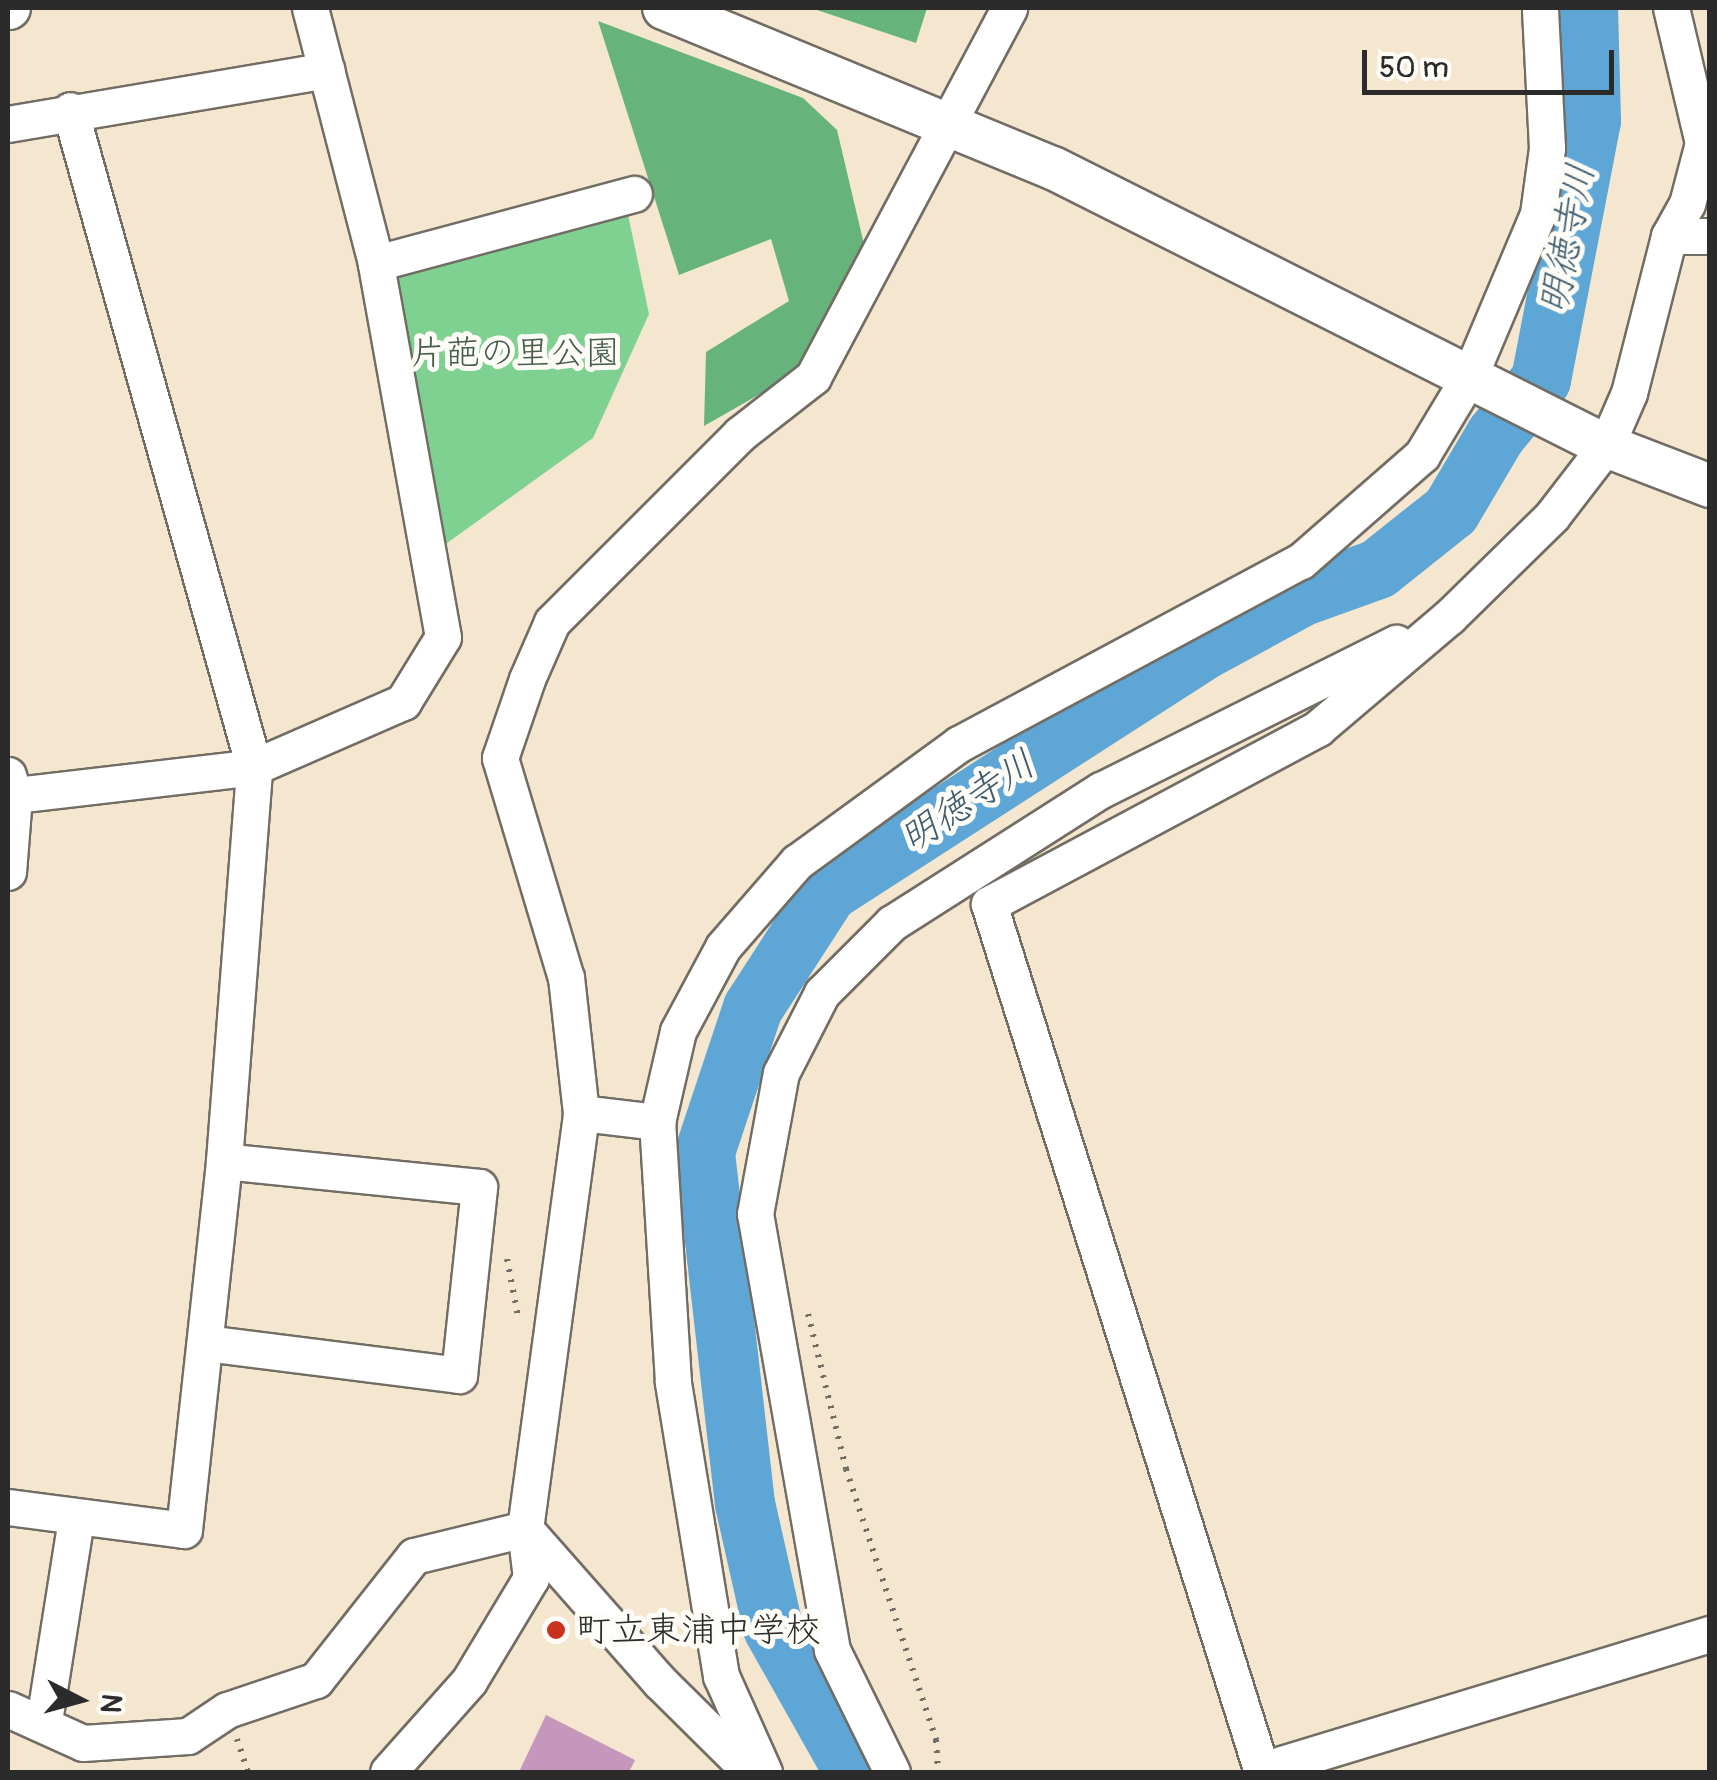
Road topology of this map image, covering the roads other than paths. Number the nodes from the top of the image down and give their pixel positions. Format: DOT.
graph roads {
  1 [pos="310,8"];
  2 [pos="664,8"];
  3 [pos="1009,8"];
  4 [pos="1540,8"];
  5 [pos="1671,8"];
  6 [pos="326,70"];
  7 [pos="70,110"];
  8 [pos="943,122"];
  9 [pos="8,124"];
  10 [pos="634,194"];
  11 [pos="1669,236"];
  12 [pos="1710,236"];
  13 [pos="376,262"];
  14 [pos="1470,375"];
  15 [pos="1606,446"];
  16 [pos="1710,486"];
  17 [pos="1449,617"];
  18 [pos="254,768"];
  19 [pos="10,789"];
  20 [pos="8,872"];
  21 [pos="581,1113"];
  22 [pos="657,1122"];
  23 [pos="224,1161"];
  24 [pos="206,1342"];
  25 [pos="8,1507"];
  26 [pos="76,1520"];
  27 [pos="524,1528"];
  28 [pos="1710,1634"];
  29 [pos="8,1708"];
  30 [pos="44,1721"];
  31 [pos="1262,1771"];
  32 [pos="388,1772"];
  33 [pos="751,1772"];
  34 [pos="764,1772"];
  35 [pos="892,1772"];
  1 -- 6 [label="street"];
  2 -- 8 [label="street"];
  3 -- 8 [label="street"];
  4 -- 14 [label="street"];
  5 -- 11 [label="street"];
  6 -- 7 [label="street"];
  6 -- 13 [label="street"];
  7 -- 9 [label="street"];
  7 -- 18 [label="street"];
  8 -- 14 [label="street"];
  8 -- 21 [label="street"];
  10 -- 13 [label="street"];
  11 -- 12 [label="street"];
  11 -- 15 [label="street"];
  13 -- 18 [label="street"];
  14 -- 15 [label="street"];
  14 -- 22 [label="street"];
  15 -- 16 [label="street"];
  15 -- 17 [label="street"];
  17 -- 31 [label="street"];
  17 -- 35 [label="street"];
  18 -- 19 [label="street"];
  18 -- 23 [label="street"];
  19 -- 20 [label="street"];
  21 -- 22 [label="street"];
  21 -- 27 [label="street"];
  22 -- 34 [label="street"];
  23 -- 24 [label="street"];
  23 -- 24 [label="street"];
  24 -- 26 [label="street"];
  25 -- 26 [label="street"];
  26 -- 30 [label="street"];
  27 -- 30 [label="street"];
  27 -- 32 [label="street"];
  27 -- 33 [label="street"];
  28 -- 31 [label="street"];
  29 -- 30 [label="street"];
}
